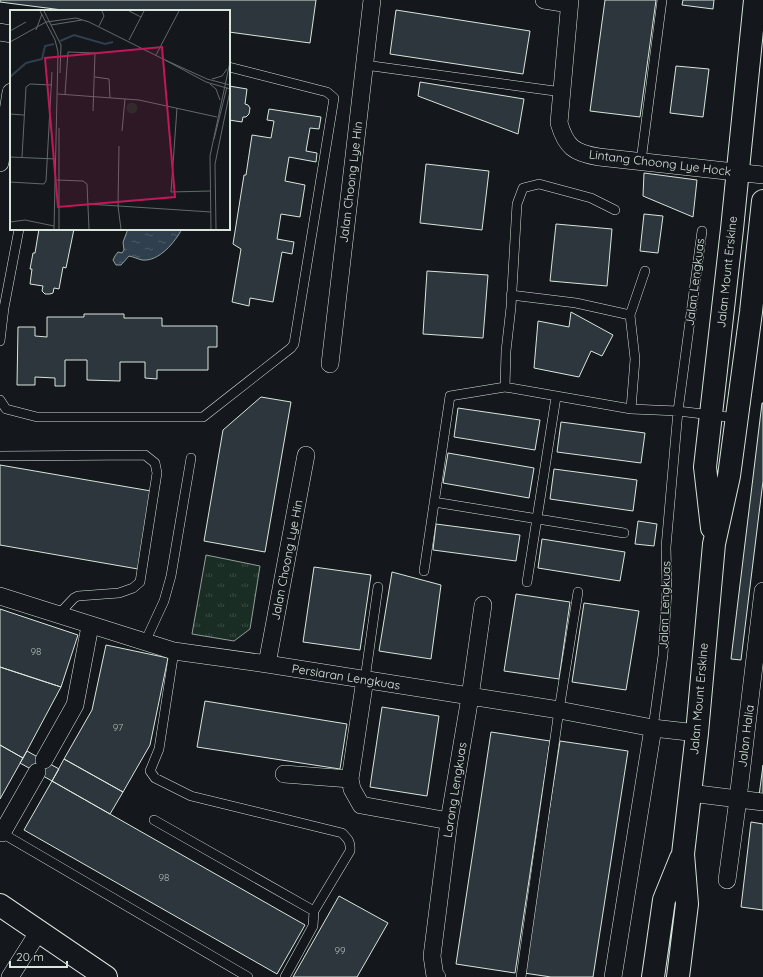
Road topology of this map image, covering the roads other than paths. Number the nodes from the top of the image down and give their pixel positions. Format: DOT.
graph roads {
  1 [pos="372,0"];
  2 [pos="544,0"];
  3 [pos="662,0"];
  4 [pos="755,0"];
  5 [pos="569,2"];
  6 [pos="763,10"];
  7 [pos="752,31"];
  8 [pos="0,32"];
  9 [pos="10,34"];
  10 [pos="366,65"];
  11 [pos="230,67"];
  12 [pos="562,92"];
  13 [pos="10,98"];
  14 [pos="641,161"];
  15 [pos="0,163"];
  16 [pos="738,172"];
  17 [pos="763,175"];
  18 [pos="763,201"];
  19 [pos="615,210"];
  20 [pos="732,229"];
  21 [pos="19,230"];
  22 [pos="702,231"];
  23 [pos="645,271"];
  24 [pos="511,295"];
  25 [pos="757,312"];
  26 [pos="630,315"];
  27 [pos="0,341"];
  28 [pos="330,364"];
  29 [pos="505,387"];
  30 [pos="556,397"];
  31 [pos="0,400"];
  32 [pos="631,409"];
  33 [pos="678,411"];
  34 [pos="711,415"];
  35 [pos="736,418"];
  36 [pos="306,455"];
  37 [pos="0,456"];
  38 [pos="190,458"];
  39 [pos="434,502"];
  40 [pos="537,519"];
  41 [pos="624,533"];
  42 [pos="714,544"];
  43 [pos="424,571"];
  44 [pos="527,582"];
  45 [pos="378,587"];
  46 [pos="763,591"];
  47 [pos="578,592"];
  48 [pos="0,596"];
  49 [pos="483,605"];
  50 [pos="58,615"];
  51 [pos="90,626"];
  52 [pos="144,642"];
  53 [pos="174,651"];
  54 [pos="266,664"];
  55 [pos="758,678"];
  56 [pos="365,679"];
  57 [pos="470,697"];
  58 [pos="559,710"];
  59 [pos="653,728"];
  60 [pos="697,733"];
  61 [pos="284,774"];
  62 [pos="350,779"];
  63 [pos="690,793"];
  64 [pos="738,799"];
  65 [pos="763,802"];
  66 [pos="154,820"];
  67 [pos="449,821"];
  68 [pos="1,834"];
  69 [pos="683,854"];
  70 [pos="727,880"];
  71 [pos="0,905"];
  72 [pos="314,911"];
  73 [pos="40,932"];
  74 [pos="436,976"];
  75 [pos="10,977"];
  76 [pos="106,977"];
  77 [pos="248,977"];
  78 [pos="285,977"];
  79 [pos="521,977"];
  80 [pos="613,977"];
  81 [pos="653,977"];
  82 [pos="678,977"];
  1 -- 10 [label="street, Jalan Choong Lye Hin"];
  2 -- 5 [label="street"];
  3 -- 14 [label="lane"];
  4 -- 7 [label="main road, Jalan Mount Erskine"];
  5 -- 12 [label="street, Lintang Choong Lye Hock"];
  6 -- 7 [label="main road"];
  7 -- 16 [label="main road, Jalan Mount Erskine"];
  8 -- 9 [label="street"];
  10 -- 12 [label="lane"];
  10 -- 28 [label="street, Jalan Choong Lye Hin"];
  11 -- 31 [label="lane"];
  12 -- 14 [label="street, Lintang Choong Lye Hock"];
  13 -- 15 [label="street"];
  14 -- 16 [label="street, Lintang Choong Lye Hock"];
  16 -- 17 [label="street, Lintang Choong Lye Hock"];
  16 -- 20 [label="main road, Jalan Mount Erskine"];
  18 -- 25 [label="main road, Jalan Mount Erskine"];
  19 -- 24 [label="lane"];
  20 -- 25 [label="main road"];
  20 -- 34 [label="main road, Jalan Mount Erskine"];
  21 -- 27 [label="lane"];
  22 -- 33 [label="lane, Jalan Lengkuas"];
  23 -- 26 [label="lane"];
  24 -- 26 [label="lane"];
  24 -- 29 [label="lane"];
  25 -- 34 [label="main road"];
  25 -- 35 [label="main road, Jalan Mount Erskine"];
  26 -- 32 [label="lane"];
  29 -- 30 [label="lane"];
  29 -- 39 [label="lane"];
  30 -- 32 [label="lane"];
  30 -- 40 [label="lane"];
  32 -- 33 [label="lane"];
  33 -- 34 [label="lane"];
  33 -- 59 [label="lane, Jalan Lengkuas"];
  34 -- 35 [label="lane"];
  34 -- 42 [label="main road, Jalan Mount Erskine"];
  35 -- 42 [label="main road, Jalan Mount Erskine"];
  36 -- 54 [label="street, Jalan Choong Lye Hin"];
  37 -- 50 [label="lane"];
  38 -- 52 [label="lane"];
  39 -- 40 [label="lane"];
  39 -- 43 [label="lane"];
  40 -- 41 [label="lane"];
  40 -- 44 [label="lane"];
  42 -- 60 [label="main road, Jalan Mount Erskine"];
  45 -- 56 [label="lane"];
  46 -- 55 [label="street, Jalan Halia"];
  47 -- 58 [label="lane"];
  48 -- 50 [label="street, Persiaran Lengkuas"];
  49 -- 57 [label="street, Lorong Lengkuas"];
  50 -- 51 [label="street, Persiaran Lengkuas"];
  51 -- 52 [label="street, Persiaran Lengkuas"];
  51 -- 68 [label="street"];
  52 -- 53 [label="street, Persiaran Lengkuas"];
  53 -- 54 [label="street, Persiaran Lengkuas"];
  53 -- 72 [label="lane"];
  54 -- 56 [label="street, Persiaran Lengkuas"];
  55 -- 64 [label="street, Jalan Halia"];
  56 -- 57 [label="street, Persiaran Lengkuas"];
  56 -- 62 [label="street"];
  57 -- 58 [label="street, Persiaran Lengkuas"];
  57 -- 67 [label="street, Lorong Lengkuas"];
  58 -- 59 [label="street, Persiaran Lengkuas"];
  58 -- 79 [label="lane"];
  59 -- 60 [label="street, Persiaran Lengkuas"];
  59 -- 80 [label="street, Jalan Lengkuas"];
  60 -- 63 [label="main road, Jalan Mount Erskine"];
  61 -- 62 [label="street"];
  62 -- 67 [label="street"];
  63 -- 64 [label="street"];
  63 -- 69 [label="main road, Jalan Mount Erskine"];
  64 -- 65 [label="street"];
  64 -- 70 [label="street, Jalan Halia"];
  66 -- 72 [label="lane"];
  67 -- 74 [label="street, Lorong Lengkuas"];
  68 -- 77 [label="lane"];
  69 -- 81 [label="main road, Jalan Mount Erskine"];
  69 -- 82 [label="main road, Jalan Mount Erskine"];
  71 -- 73 [label="main road"];
  72 -- 78 [label="lane"];
  73 -- 75 [label="street"];
  73 -- 76 [label="main road"];
}
